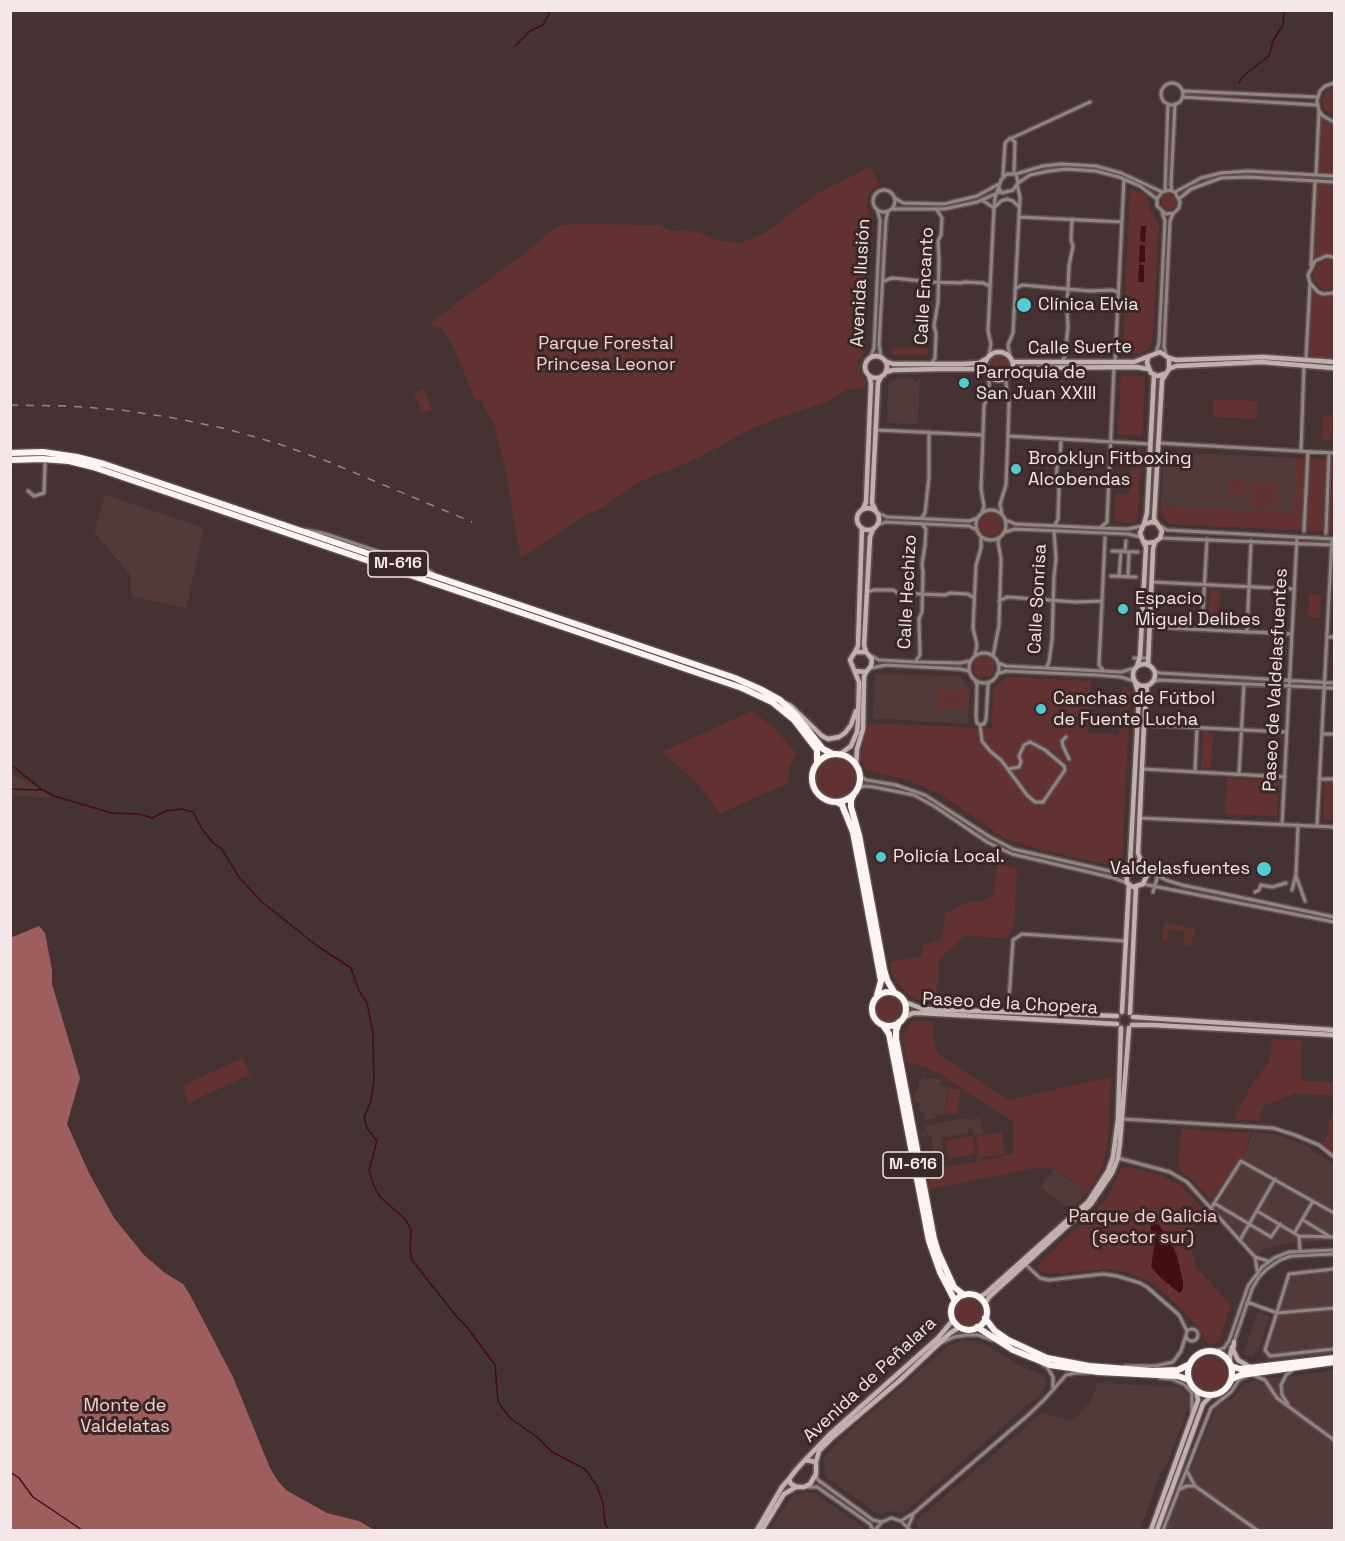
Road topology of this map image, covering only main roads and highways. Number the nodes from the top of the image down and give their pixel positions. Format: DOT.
graph roads {
  1 [pos="1167,356"];
  2 [pos="987,358"];
  3 [pos="1148,358"];
  4 [pos="883,359"];
  5 [pos="1011,360"];
  6 [pos="1305,362"];
  7 [pos="1335,362"];
  8 [pos="1115,365"];
  9 [pos="1335,368"];
  10 [pos="1148,369"];
  11 [pos="1169,369"];
  12 [pos="1012,371"];
  13 [pos="886,372"];
  14 [pos="985,372"];
  15 [pos="1164,374"];
  16 [pos="1154,375"];
  17 [pos="869,376"];
  18 [pos="881,377"];
  19 [pos="10,453"];
  20 [pos="10,460"];
  21 [pos="863,509"];
  22 [pos="876,511"];
  23 [pos="1158,524"];
  24 [pos="1143,525"];
  25 [pos="862,528"];
  26 [pos="873,529"];
  27 [pos="1142,539"];
  28 [pos="1155,542"];
  29 [pos="855,652"];
  30 [pos="868,654"];
  31 [pos="1148,664"];
  32 [pos="1136,667"];
  33 [pos="868,670"];
  34 [pos="855,671"];
  35 [pos="1134,681"];
  36 [pos="1150,684"];
  37 [pos="780,700"];
  38 [pos="858,703"];
  39 [pos="836,755"];
  40 [pos="817,763"];
  41 [pos="856,766"];
  42 [pos="856,791"];
  43 [pos="837,802"];
  44 [pos="1141,861"];
  45 [pos="1130,864"];
  46 [pos="1128,884"];
  47 [pos="1136,887"];
  48 [pos="894,992"];
  49 [pos="877,995"];
  50 [pos="905,1002"];
  51 [pos="1119,1014"];
  52 [pos="1132,1015"];
  53 [pos="901,1020"];
  54 [pos="883,1025"];
  55 [pos="1119,1026"];
  56 [pos="1131,1027"];
  57 [pos="1335,1030"];
  58 [pos="1335,1035"];
  59 [pos="1120,1119"];
  60 [pos="1024,1263"];
  61 [pos="964,1295"];
  62 [pos="979,1297"];
  63 [pos="955,1301"];
  64 [pos="985,1304"];
  65 [pos="986,1318"];
  66 [pos="953,1320"];
  67 [pos="960,1327"];
  68 [pos="977,1327"];
  69 [pos="1335,1360"];
  70 [pos="1190,1364"];
  71 [pos="1231,1365"];
  72 [pos="1252,1371"];
  73 [pos="1189,1380"];
  74 [pos="1232,1380"];
  75 [pos="1196,1390"];
  76 [pos="1212,1395"];
  77 [pos="805,1460"];
  78 [pos="816,1462"];
  79 [pos="789,1479"];
  80 [pos="797,1486"];
  81 [pos="757,1530"];
  82 [pos="762,1530"];
  83 [pos="1151,1530"];
  84 [pos="1157,1530"];
  1 -- 3 [label="main road"];
  1 -- 6 [label="main road"];
  1 -- 11 [label="main road"];
  2 -- 4 [label="main road"];
  2 -- 5 [label="main road"];
  2 -- 14 [label="main road"];
  3 -- 8 [label="main road, Calle Suerte"];
  3 -- 10 [label="main road"];
  4 -- 13 [label="main road"];
  4 -- 17 [label="main road"];
  5 -- 8 [label="main road, Calle Suerte"];
  5 -- 12 [label="main road"];
  6 -- 7 [label="main road"];
  6 -- 9 [label="main road"];
  6 -- 11 [label="main road"];
  8 -- 10 [label="main road, Calle Suerte"];
  8 -- 12 [label="main road, Calle Suerte"];
  10 -- 16 [label="main road"];
  11 -- 15 [label="main road"];
  12 -- 14 [label="main road"];
  13 -- 14 [label="main road"];
  13 -- 18 [label="main road"];
  15 -- 16 [label="main road"];
  15 -- 23 [label="main road"];
  16 -- 24 [label="main road"];
  17 -- 18 [label="main road"];
  17 -- 21 [label="main road"];
  18 -- 22 [label="main road"];
  19 -- 37 [label="highway, M-616"];
  20 -- 40 [label="highway, M-616"];
  21 -- 22 [label="main road"];
  21 -- 25 [label="main road"];
  22 -- 26 [label="main road"];
  23 -- 24 [label="main road"];
  23 -- 28 [label="main road"];
  24 -- 27 [label="main road"];
  25 -- 26 [label="main road"];
  25 -- 29 [label="main road"];
  26 -- 30 [label="main road"];
  27 -- 28 [label="main road"];
  27 -- 32 [label="main road"];
  28 -- 31 [label="main road"];
  29 -- 30 [label="main road"];
  29 -- 34 [label="main road"];
  30 -- 33 [label="main road"];
  31 -- 32 [label="main road"];
  31 -- 36 [label="main road"];
  32 -- 35 [label="main road"];
  33 -- 34 [label="main road"];
  33 -- 41 [label="main road"];
  34 -- 38 [label="main road"];
  35 -- 36 [label="main road"];
  35 -- 45 [label="main road"];
  36 -- 44 [label="main road"];
  37 -- 38 [label="main road"];
  37 -- 39 [label="highway, M-616"];
  38 -- 39 [label="main road"];
  39 -- 40 [label="highway"];
  39 -- 41 [label="highway, M-616"];
  40 -- 43 [label="highway, M-616"];
  41 -- 42 [label="highway"];
  42 -- 43 [label="highway"];
  42 -- 48 [label="highway"];
  43 -- 49 [label="highway, M-616"];
  44 -- 45 [label="main road"];
  44 -- 47 [label="main road"];
  45 -- 46 [label="main road"];
  46 -- 47 [label="main road"];
  46 -- 51 [label="main road"];
  47 -- 52 [label="main road"];
  48 -- 49 [label="highway"];
  48 -- 50 [label="highway"];
  49 -- 54 [label="highway, M-616"];
  50 -- 51 [label="main road, Paseo de la Chopera"];
  50 -- 53 [label="highway, M-616"];
  51 -- 52 [label="main road, Paseo de la Chopera"];
  51 -- 55 [label="main road"];
  52 -- 56 [label="main road"];
  52 -- 57 [label="main road"];
  53 -- 54 [label="highway"];
  53 -- 55 [label="main road, Paseo de la Chopera"];
  53 -- 61 [label="highway, M-616"];
  54 -- 63 [label="highway, M-616"];
  55 -- 56 [label="main road, Paseo de la Chopera"];
  55 -- 59 [label="main road"];
  56 -- 58 [label="main road"];
  56 -- 59 [label="main road"];
  59 -- 60 [label="main road"];
  60 -- 62 [label="main road"];
  60 -- 64 [label="main road"];
  61 -- 62 [label="highway"];
  61 -- 63 [label="highway"];
  62 -- 64 [label="highway"];
  63 -- 66 [label="highway"];
  64 -- 65 [label="highway"];
  65 -- 68 [label="highway"];
  65 -- 70 [label="highway"];
  66 -- 67 [label="highway"];
  66 -- 77 [label="main road, Avenida de Peñalara"];
  67 -- 68 [label="highway"];
  67 -- 78 [label="main road, Avenida de Peñalara"];
  68 -- 73 [label="highway"];
  69 -- 72 [label="highway"];
  69 -- 72 [label="highway"];
  70 -- 71 [label="highway"];
  70 -- 73 [label="highway"];
  71 -- 72 [label="highway"];
  71 -- 72 [label="main road"];
  71 -- 74 [label="highway"];
  72 -- 74 [label="highway"];
  73 -- 75 [label="highway"];
  74 -- 76 [label="highway"];
  75 -- 76 [label="highway"];
  75 -- 83 [label="main road"];
  76 -- 84 [label="main road"];
  77 -- 78 [label="main road"];
  77 -- 79 [label="main road, Avenida de Peñalara"];
  78 -- 80 [label="main road"];
  79 -- 80 [label="main road"];
  79 -- 81 [label="main road"];
  80 -- 82 [label="main road"];
}
